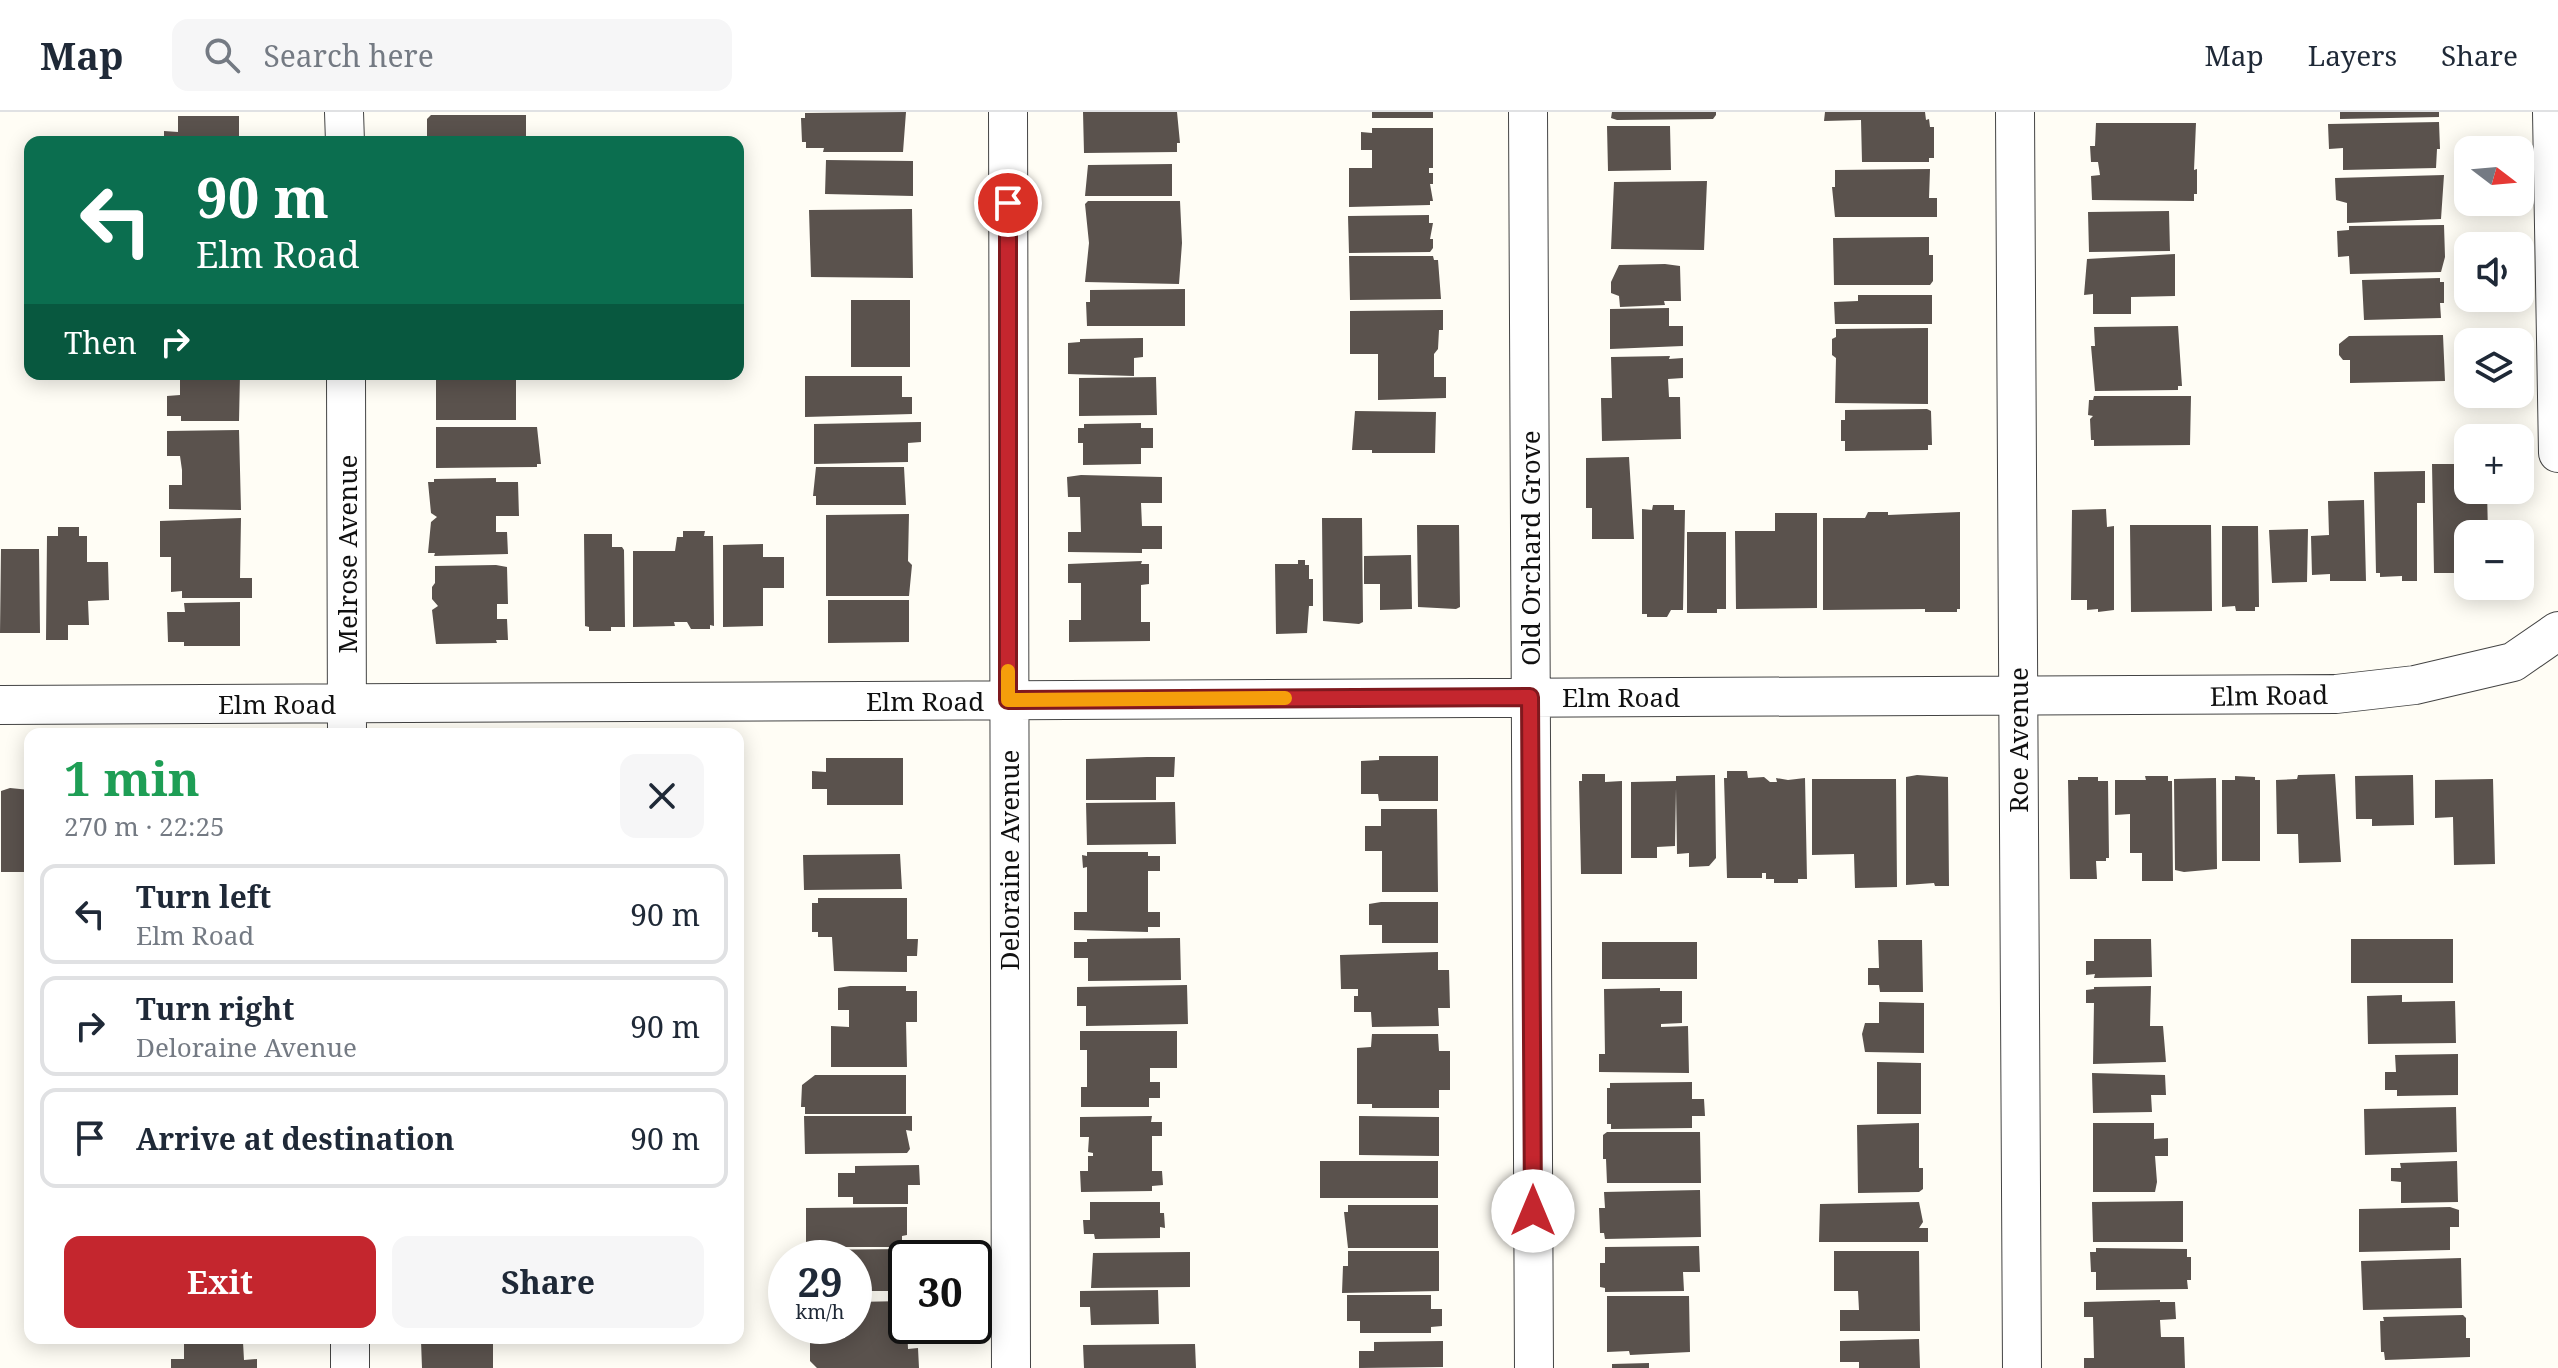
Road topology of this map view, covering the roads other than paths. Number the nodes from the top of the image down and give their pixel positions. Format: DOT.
graph roads {
  1 [pos="344,112"];
  2 [pos="1008,112"];
  3 [pos="1528,112"];
  4 [pos="2015,112"];
  5 [pos="2552,112"];
  6 [pos="345,136"];
  7 [pos="346,380"];
  8 [pos="2558,453"];
  9 [pos="2558,631"];
  10 [pos="2018,696"];
  11 [pos="1530,697"];
  12 [pos="1008,700"];
  13 [pos="0,705"];
  14 [pos="347,718"];
  15 [pos="350,1344"];
  16 [pos="350,1368"];
  17 [pos="1011,1368"];
  18 [pos="1534,1368"];
  19 [pos="2022,1368"];
  1 -- 6 [label="street"];
  2 -- 12 [label="street, Deloraine Avenue"];
  3 -- 11 [label="street, Old Orchard Grove"];
  4 -- 10 [label="street, Roe Avenue"];
  5 -- 8 [label="street"];
  7 -- 14 [label="street, Melrose Avenue"];
  9 -- 10 [label="street, Elm Road"];
  10 -- 11 [label="street, Elm Road"];
  10 -- 19 [label="street, Roe Avenue"];
  11 -- 12 [label="street, Elm Road"];
  11 -- 18 [label="street, Old Orchard Grove"];
  12 -- 14 [label="street, Elm Road"];
  12 -- 17 [label="street, Deloraine Avenue"];
  13 -- 14 [label="street, Elm Road"];
  15 -- 16 [label="street"];
}
